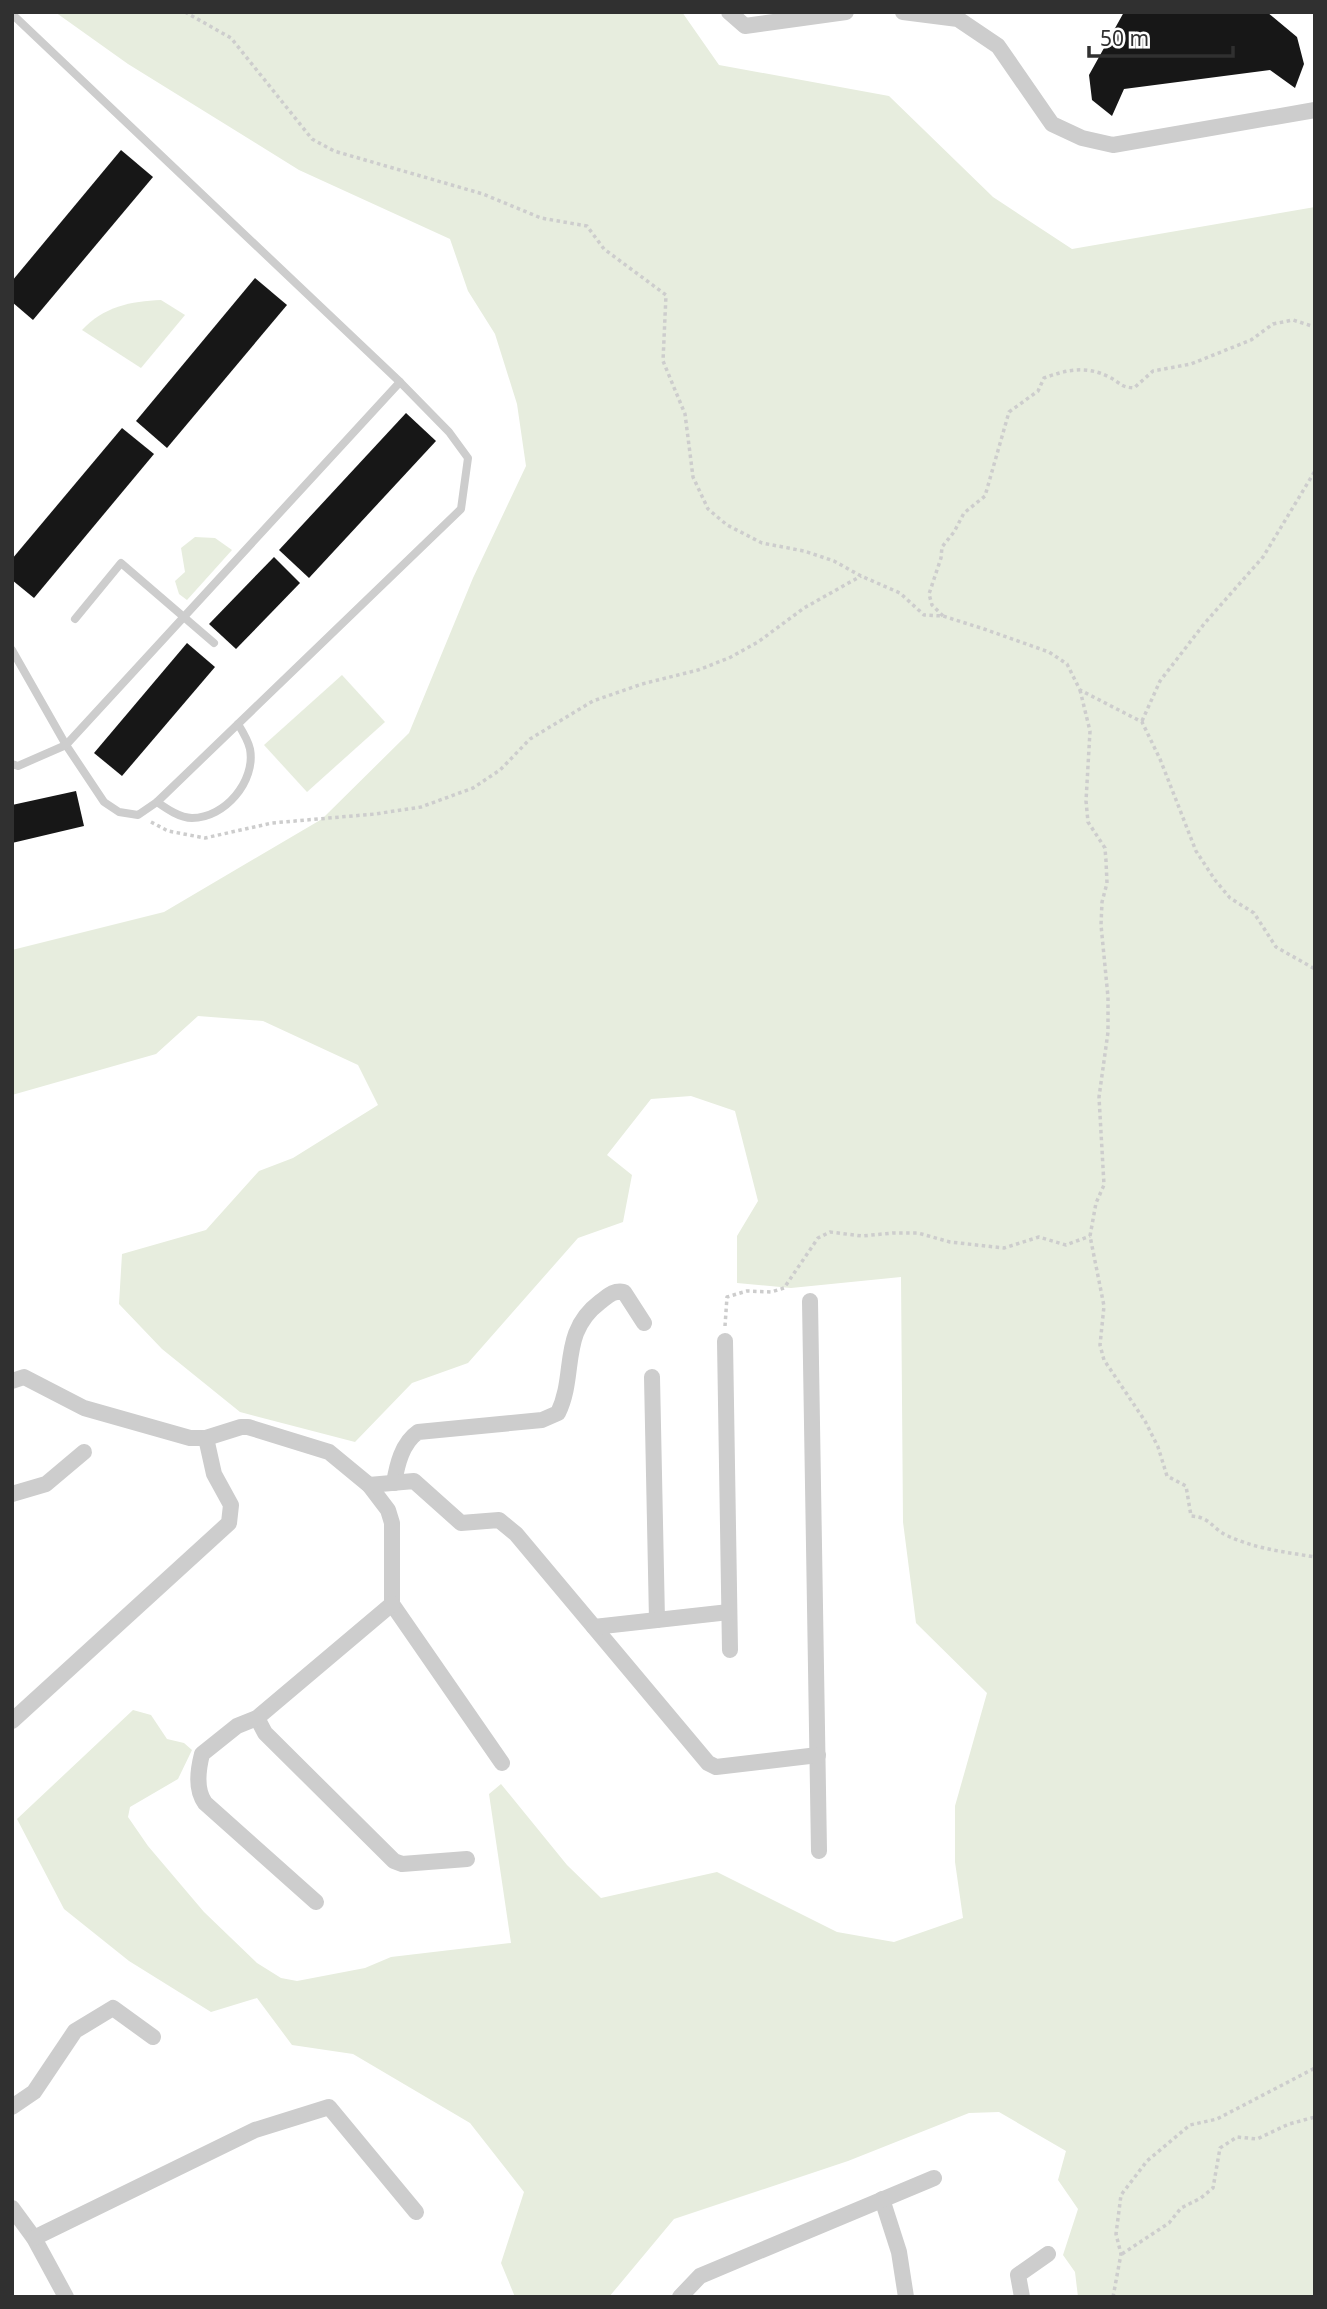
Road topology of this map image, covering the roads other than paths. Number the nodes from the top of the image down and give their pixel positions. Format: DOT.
graph roads {
  1 [pos="729,12"];
  2 [pos="846,12"];
  3 [pos="903,12"];
  4 [pos="12,14"];
  5 [pos="1315,110"];
  6 [pos="400,382"];
  7 [pos="184,617"];
  8 [pos="75,618"];
  9 [pos="214,643"];
  10 [pos="12,650"];
  11 [pos="238,724"];
  12 [pos="66,745"];
  13 [pos="12,764"];
  14 [pos="157,802"];
  15 [pos="810,1301"];
  16 [pos="644,1322"];
  17 [pos="725,1341"];
  18 [pos="652,1377"];
  19 [pos="12,1381"];
  20 [pos="206,1438"];
  21 [pos="84,1452"];
  22 [pos="394,1483"];
  23 [pos="369,1485"];
  24 [pos="12,1494"];
  25 [pos="392,1604"];
  26 [pos="729,1612"];
  27 [pos="657,1620"];
  28 [pos="594,1627"];
  29 [pos="730,1650"];
  30 [pos="257,1718"];
  31 [pos="12,1721"];
  32 [pos="818,1755"];
  33 [pos="502,1763"];
  34 [pos="819,1851"];
  35 [pos="467,1859"];
  36 [pos="316,1902"];
  37 [pos="153,2037"];
  38 [pos="12,2107"];
  39 [pos="934,2178"];
  40 [pos="882,2199"];
  41 [pos="12,2208"];
  42 [pos="416,2212"];
  43 [pos="34,2238"];
  44 [pos="1048,2254"];
  45 [pos="66,2297"];
  46 [pos="680,2297"];
  47 [pos="906,2297"];
  48 [pos="1022,2297"];
  1 -- 2 [label="street"];
  3 -- 5 [label="street"];
  4 -- 6 [label="lane"];
  6 -- 7 [label="lane"];
  6 -- 11 [label="lane"];
  7 -- 8 [label="lane"];
  7 -- 9 [label="lane"];
  7 -- 12 [label="lane"];
  10 -- 12 [label="lane"];
  11 -- 14 [label="lane"];
  11 -- 14 [label="lane"];
  12 -- 13 [label="lane"];
  12 -- 14 [label="lane"];
  15 -- 32 [label="street"];
  16 -- 22 [label="street"];
  17 -- 26 [label="street"];
  18 -- 27 [label="street"];
  19 -- 20 [label="street"];
  20 -- 23 [label="street"];
  20 -- 31 [label="street"];
  21 -- 24 [label="street"];
  22 -- 23 [label="street"];
  22 -- 28 [label="street"];
  23 -- 25 [label="street"];
  25 -- 30 [label="street"];
  25 -- 33 [label="street"];
  26 -- 27 [label="street"];
  26 -- 29 [label="street"];
  27 -- 28 [label="street"];
  28 -- 32 [label="street"];
  30 -- 35 [label="street"];
  30 -- 36 [label="street"];
  32 -- 34 [label="street"];
  37 -- 38 [label="street"];
  39 -- 40 [label="street"];
  40 -- 46 [label="street"];
  40 -- 47 [label="street"];
  41 -- 43 [label="street"];
  42 -- 43 [label="street"];
  43 -- 45 [label="street"];
  44 -- 48 [label="street"];
}
